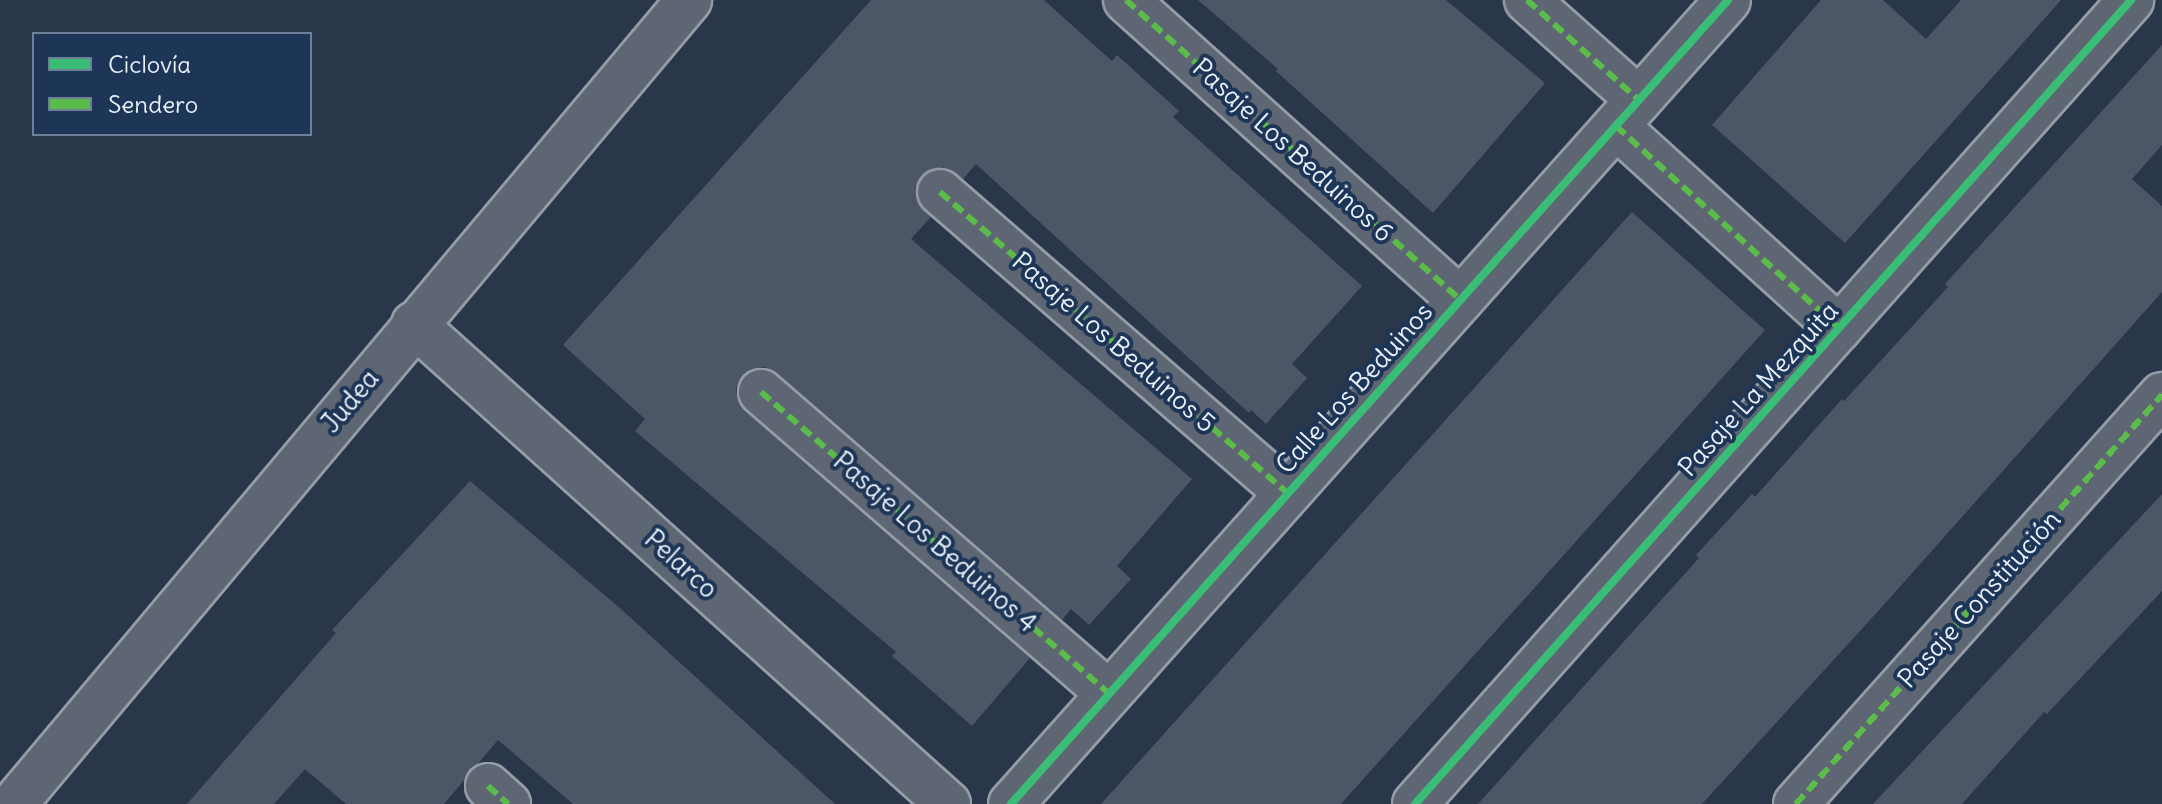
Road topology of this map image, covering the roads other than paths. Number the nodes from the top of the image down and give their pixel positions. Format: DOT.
graph roads {
  1 [pos="689,0"];
  2 [pos="1126,0"];
  3 [pos="1527,0"];
  4 [pos="1728,0"];
  5 [pos="2131,0"];
  6 [pos="1628,113"];
  7 [pos="940,192"];
  8 [pos="1460,300"];
  9 [pos="414,324"];
  10 [pos="1839,328"];
  11 [pos="761,392"];
  12 [pos="2162,395"];
  13 [pos="1287,493"];
  14 [pos="1108,693"];
  15 [pos="14,804"];
  16 [pos="948,804"];
  17 [pos="1011,804"];
  18 [pos="1415,804"];
  19 [pos="1796,804"];
  1 -- 9 [label="street, Judea"];
  2 -- 8 [label="street, Pasaje Los Beduinos 6"];
  3 -- 6 [label="street"];
  4 -- 6 [label="street, Calle Los Beduinos"];
  5 -- 10 [label="street, Pasaje La Mezquita"];
  6 -- 8 [label="street, Calle Los Beduinos"];
  6 -- 10 [label="street"];
  7 -- 13 [label="street, Pasaje Los Beduinos 5"];
  8 -- 13 [label="street, Calle Los Beduinos"];
  9 -- 15 [label="street, Judea"];
  9 -- 16 [label="street, Pelarco"];
  10 -- 18 [label="street, Pasaje La Mezquita"];
  11 -- 14 [label="street, Pasaje Los Beduinos 4"];
  12 -- 19 [label="street, Pasaje Constitución"];
  13 -- 14 [label="street, Calle Los Beduinos"];
  14 -- 17 [label="street, Calle Los Beduinos"];
}
